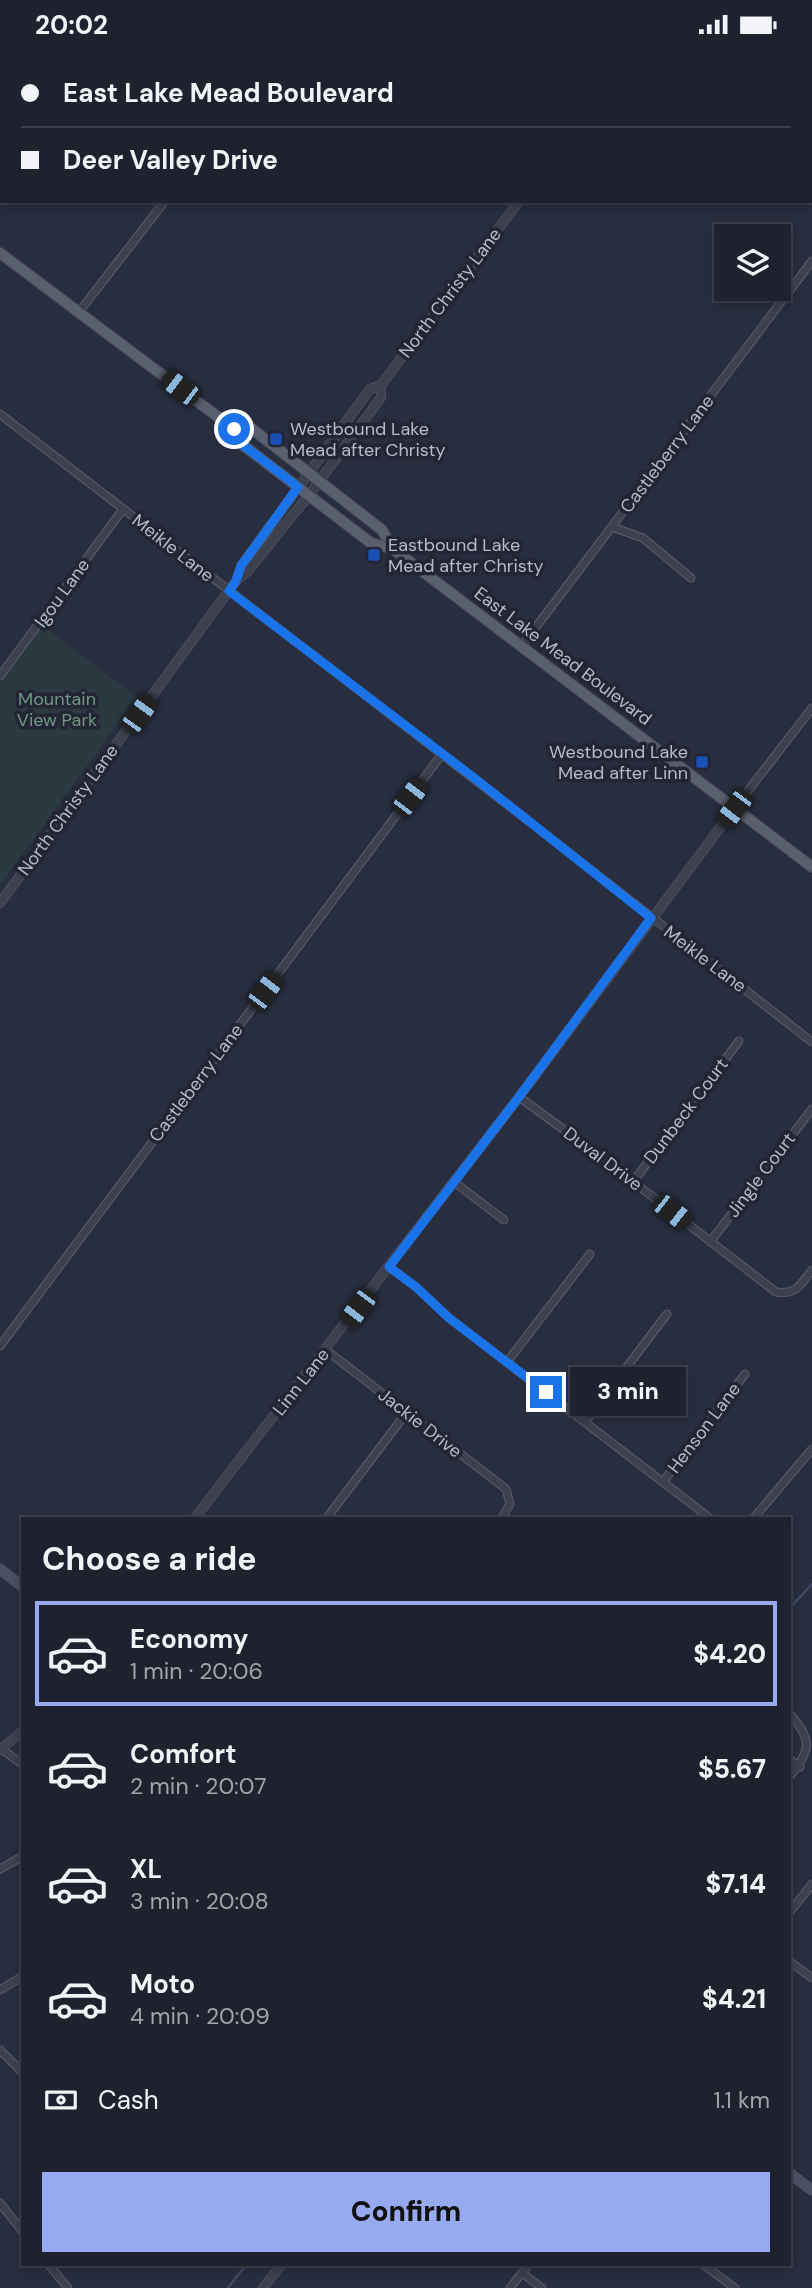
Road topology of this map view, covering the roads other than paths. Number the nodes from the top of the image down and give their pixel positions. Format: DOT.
graph roads {
  1 [pos="163,203"];
  2 [pos="517,203"];
  3 [pos="0,253"];
  4 [pos="812,261"];
  5 [pos="79,312"];
  6 [pos="380,386"];
  7 [pos="0,414"];
  8 [pos="234,429"];
  9 [pos="308,473"];
  10 [pos="319,481"];
  11 [pos="298,487"];
  12 [pos="309,495"];
  13 [pos="123,509"];
  14 [pos="612,527"];
  15 [pos="393,549"];
  16 [pos="691,578"];
  17 [pos="236,581"];
  18 [pos="229,591"];
  19 [pos="521,647"];
  20 [pos="0,676"];
  21 [pos="812,708"];
  22 [pos="442,754"];
  23 [pos="734,809"];
  24 [pos="812,867"];
  25 [pos="0,903"];
  26 [pos="651,918"];
  27 [pos="739,1041"];
  28 [pos="812,1042"];
  29 [pos="519,1097"];
  30 [pos="812,1109"];
  31 [pos="454,1182"];
  32 [pos="633,1182"];
  33 [pos="504,1220"];
  34 [pos="710,1241"];
  35 [pos="590,1254"];
  36 [pos="389,1267"];
  37 [pos="812,1270"];
  38 [pos="667,1314"];
  39 [pos="0,1346"];
  40 [pos="326,1350"];
  41 [pos="507,1362"];
  42 [pos="745,1374"];
  43 [pos="407,1412"];
  44 [pos="585,1422"];
  45 [pos="812,1449"];
  46 [pos="663,1482"];
  47 [pos="196,1517"];
  48 [pos="328,1517"];
  49 [pos="502,1517"];
  50 [pos="708,1517"];
  51 [pos="755,1517"];
  52 [pos="0,1569"];
  53 [pos="21,1585"];
  54 [pos="791,1715"];
  55 [pos="21,1733"];
  56 [pos="812,1743"];
  57 [pos="1,1749"];
  58 [pos="791,1760"];
  59 [pos="21,1764"];
  60 [pos="800,1767"];
  61 [pos="791,1775"];
  62 [pos="21,1857"];
  63 [pos="0,1869"];
  64 [pos="812,1885"];
  65 [pos="791,1911"];
  66 [pos="791,1962"];
  67 [pos="21,1977"];
  68 [pos="812,1978"];
  69 [pos="0,1990"];
  70 [pos="0,2050"];
  71 [pos="21,2071"];
  72 [pos="791,2174"];
  73 [pos="812,2190"];
  74 [pos="0,2203"];
  75 [pos="21,2226"];
  76 [pos="50,2266"];
  77 [pos="280,2266"];
  78 [pos="527,2266"];
  79 [pos="705,2266"];
  80 [pos="522,2273"];
  81 [pos="68,2288"];
  82 [pos="263,2288"];
  83 [pos="510,2288"];
  84 [pos="542,2288"];
  85 [pos="735,2288"];
  1 -- 5 [label="street"];
  2 -- 6 [label="street, North Christy Lane"];
  3 -- 5 [label="main road, East Lake Mead Boulevard"];
  4 -- 14 [label="street, Castleberry Lane"];
  5 -- 8 [label="main road, East Lake Mead Boulevard"];
  6 -- 9 [label="street, North Christy Lane"];
  6 -- 10 [label="street, North Christy Lane"];
  7 -- 13 [label="street, Meikle Lane"];
  8 -- 9 [label="main road, East Lake Mead Boulevard"];
  8 -- 11 [label="main road, East Lake Mead Boulevard"];
  9 -- 10 [label="main road, East Lake Mead Boulevard"];
  9 -- 11 [label="street, North Christy Lane"];
  10 -- 12 [label="street, North Christy Lane"];
  10 -- 15 [label="main road, East Lake Mead Boulevard"];
  11 -- 12 [label="main road, East Lake Mead Boulevard"];
  11 -- 17 [label="street, North Christy Lane"];
  12 -- 15 [label="main road, East Lake Mead Boulevard"];
  12 -- 17 [label="street, North Christy Lane"];
  13 -- 18 [label="street, Meikle Lane"];
  13 -- 20 [label="street, Igou Lane"];
  14 -- 16 [label="street"];
  14 -- 19 [label="street, Castleberry Lane"];
  15 -- 19 [label="main road, East Lake Mead Boulevard"];
  17 -- 18 [label="street, North Christy Lane"];
  18 -- 22 [label="street, Meikle Lane"];
  18 -- 25 [label="street, North Christy Lane"];
  19 -- 23 [label="main road, East Lake Mead Boulevard"];
  21 -- 23 [label="street, Linn Lane"];
  22 -- 26 [label="street, Meikle Lane"];
  22 -- 39 [label="street, Castleberry Lane"];
  23 -- 24 [label="main road, East Lake Mead Boulevard"];
  23 -- 26 [label="street, Linn Lane"];
  26 -- 28 [label="street, Meikle Lane"];
  26 -- 29 [label="street, Linn Lane"];
  27 -- 32 [label="street, Dunbeck Court"];
  29 -- 31 [label="street, Linn Lane"];
  29 -- 32 [label="street, Duval Drive"];
  30 -- 34 [label="street, Jingle Court"];
  31 -- 33 [label="street"];
  31 -- 36 [label="street, Linn Lane"];
  32 -- 34 [label="street, Duval Drive"];
  34 -- 37 [label="street, Duval Drive"];
  35 -- 41 [label="street"];
  36 -- 40 [label="street, Linn Lane"];
  36 -- 41 [label="street"];
  38 -- 44 [label="street"];
  40 -- 43 [label="street, Jackie Drive"];
  40 -- 47 [label="street, Linn Lane"];
  41 -- 44 [label="street"];
  42 -- 46 [label="street, Henson Lane"];
  43 -- 48 [label="street"];
  43 -- 49 [label="street, Jackie Drive"];
  44 -- 46 [label="street"];
  45 -- 51 [label="street"];
  46 -- 50 [label="street"];
  52 -- 53 [label="main road"];
  54 -- 56 [label="street"];
  55 -- 57 [label="street"];
  56 -- 60 [label="street"];
  57 -- 59 [label="street"];
  58 -- 60 [label="street"];
  60 -- 61 [label="street"];
  62 -- 63 [label="street"];
  64 -- 65 [label="street"];
  66 -- 68 [label="street"];
  67 -- 69 [label="street"];
  70 -- 71 [label="street"];
  72 -- 73 [label="main road"];
  74 -- 75 [label="street"];
  76 -- 81 [label="street"];
  77 -- 82 [label="street"];
  78 -- 80 [label="street"];
  79 -- 85 [label="street"];
  80 -- 83 [label="street"];
  80 -- 84 [label="street"];
}
